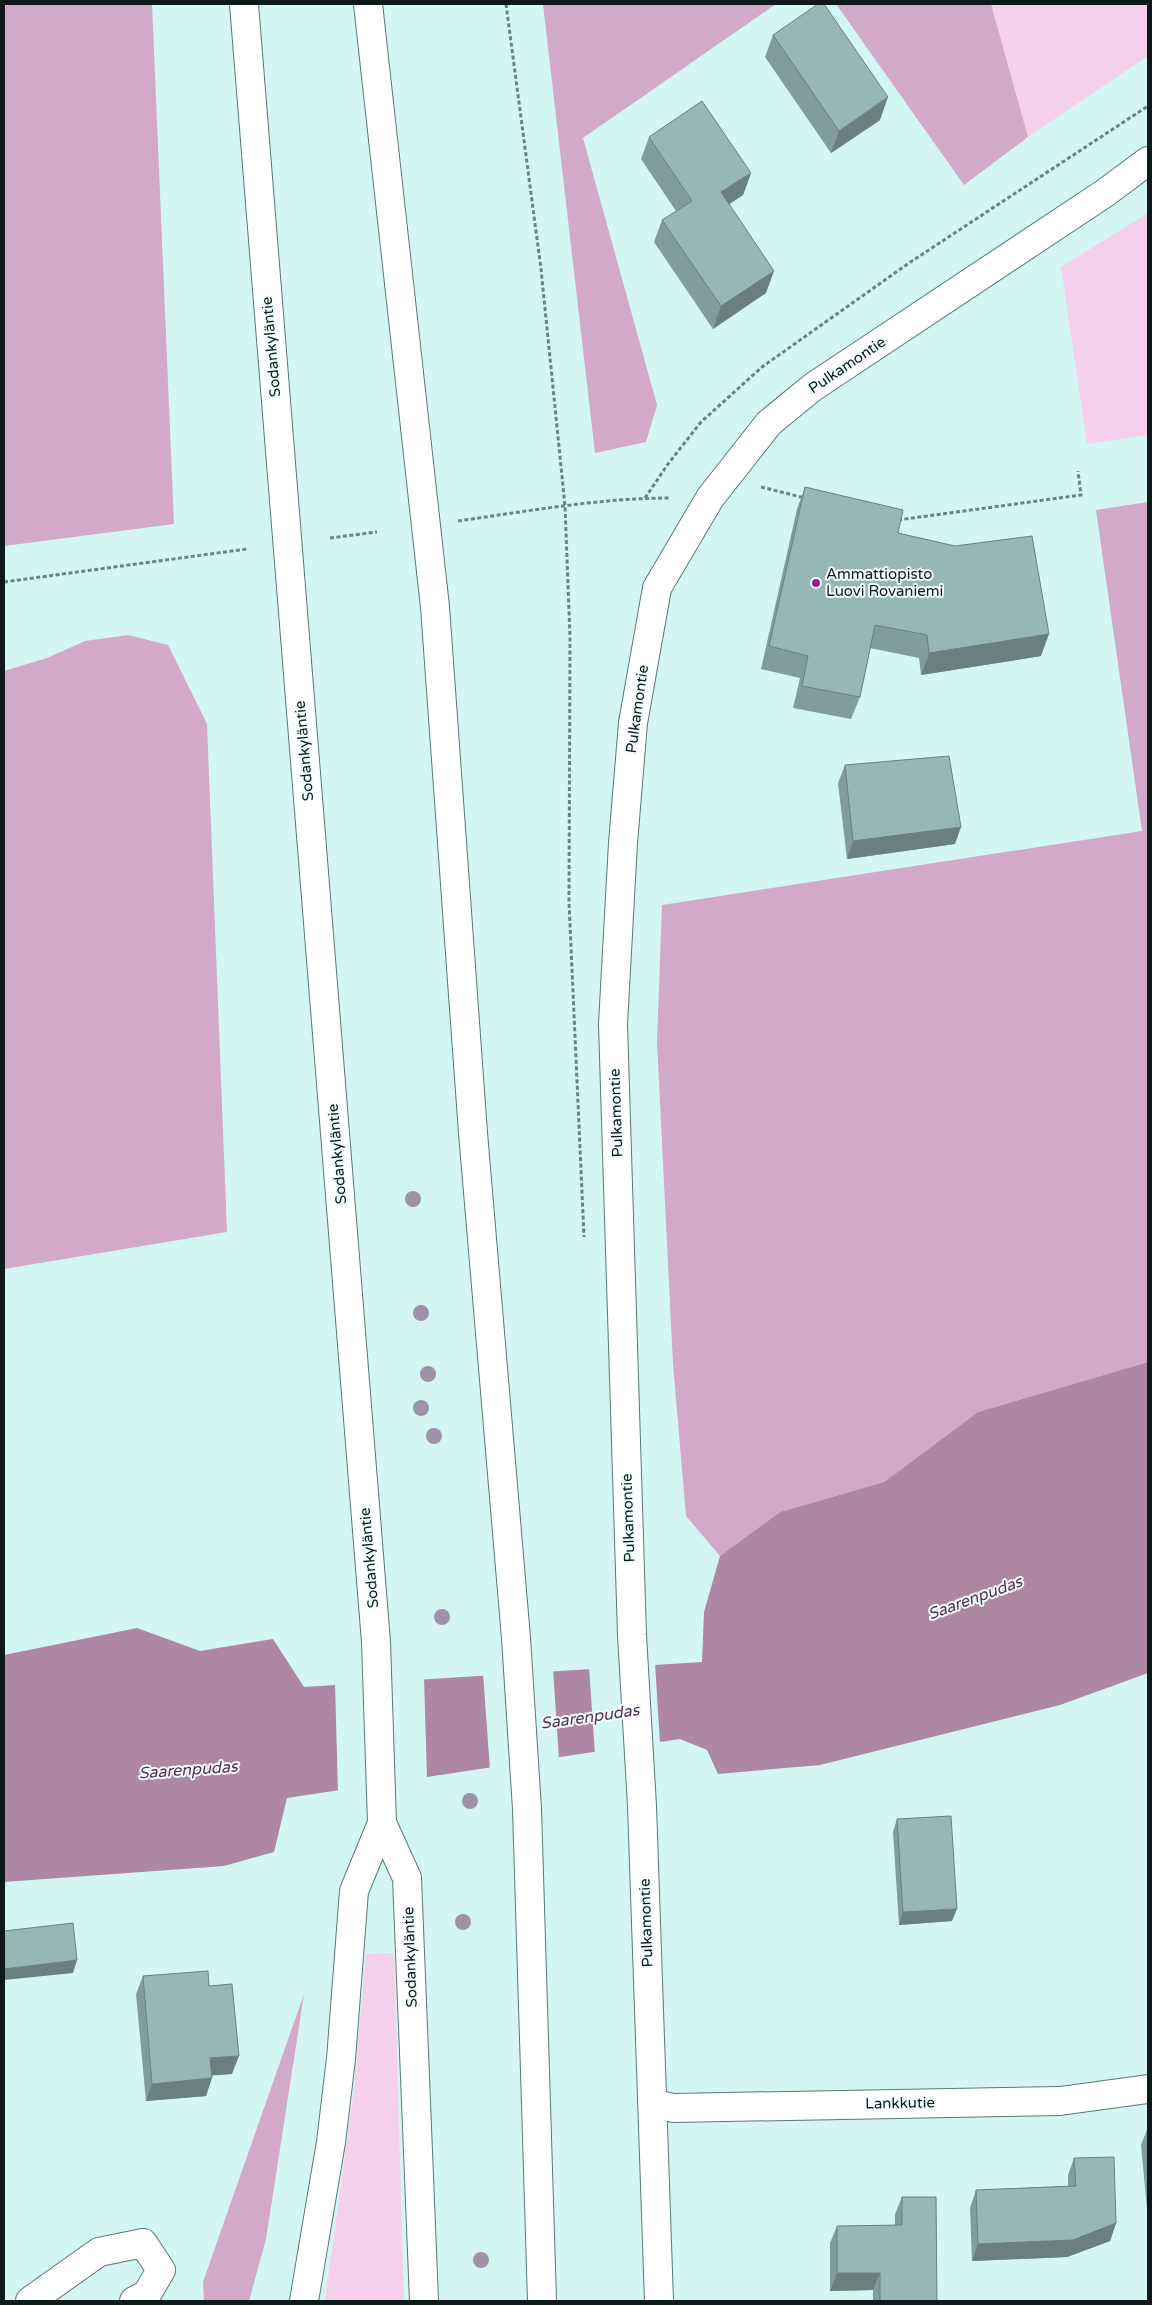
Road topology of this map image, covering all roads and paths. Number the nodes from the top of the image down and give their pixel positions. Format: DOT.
graph roads {
  1 [pos="244,4"];
  2 [pos="368,4"];
  3 [pos="506,4"];
  4 [pos="1148,106"];
  5 [pos="1148,161"];
  6 [pos="1078,471"];
  7 [pos="645,498"];
  8 [pos="710,498"];
  9 [pos="810,500"];
  10 [pos="565,506"];
  11 [pos="895,521"];
  12 [pos="453,522"];
  13 [pos="377,532"];
  14 [pos="330,538"];
  15 [pos="246,549"];
  16 [pos="4,582"];
  17 [pos="584,1242"];
  18 [pos="382,1823"];
  19 [pos="1148,2089"];
  20 [pos="652,2103"];
  21 [pos="30,2301"];
  22 [pos="134,2301"];
  23 [pos="304,2301"];
  24 [pos="424,2301"];
  25 [pos="542,2301"];
  26 [pos="659,2301"];
  1 -- 18 [label="main road, Sodankyläntie"];
  2 -- 25 [label="main road"];
  3 -- 10 [label="path"];
  4 -- 7 [label="path"];
  5 -- 8 [label="main road, Pulkamontie"];
  6 -- 11 [label="path"];
  7 -- 8 [label="path"];
  7 -- 10 [label="path"];
  8 -- 9 [label="path"];
  8 -- 20 [label="main road, Pulkamontie"];
  10 -- 12 [label="path"];
  10 -- 17 [label="path"];
  13 -- 14 [label="path"];
  15 -- 16 [label="path"];
  18 -- 23 [label="main road"];
  18 -- 24 [label="main road, Sodankyläntie"];
  19 -- 20 [label="main road, Lankkutie"];
  20 -- 26 [label="main road, Pulkamontie"];
  21 -- 22 [label="main road"];
}
